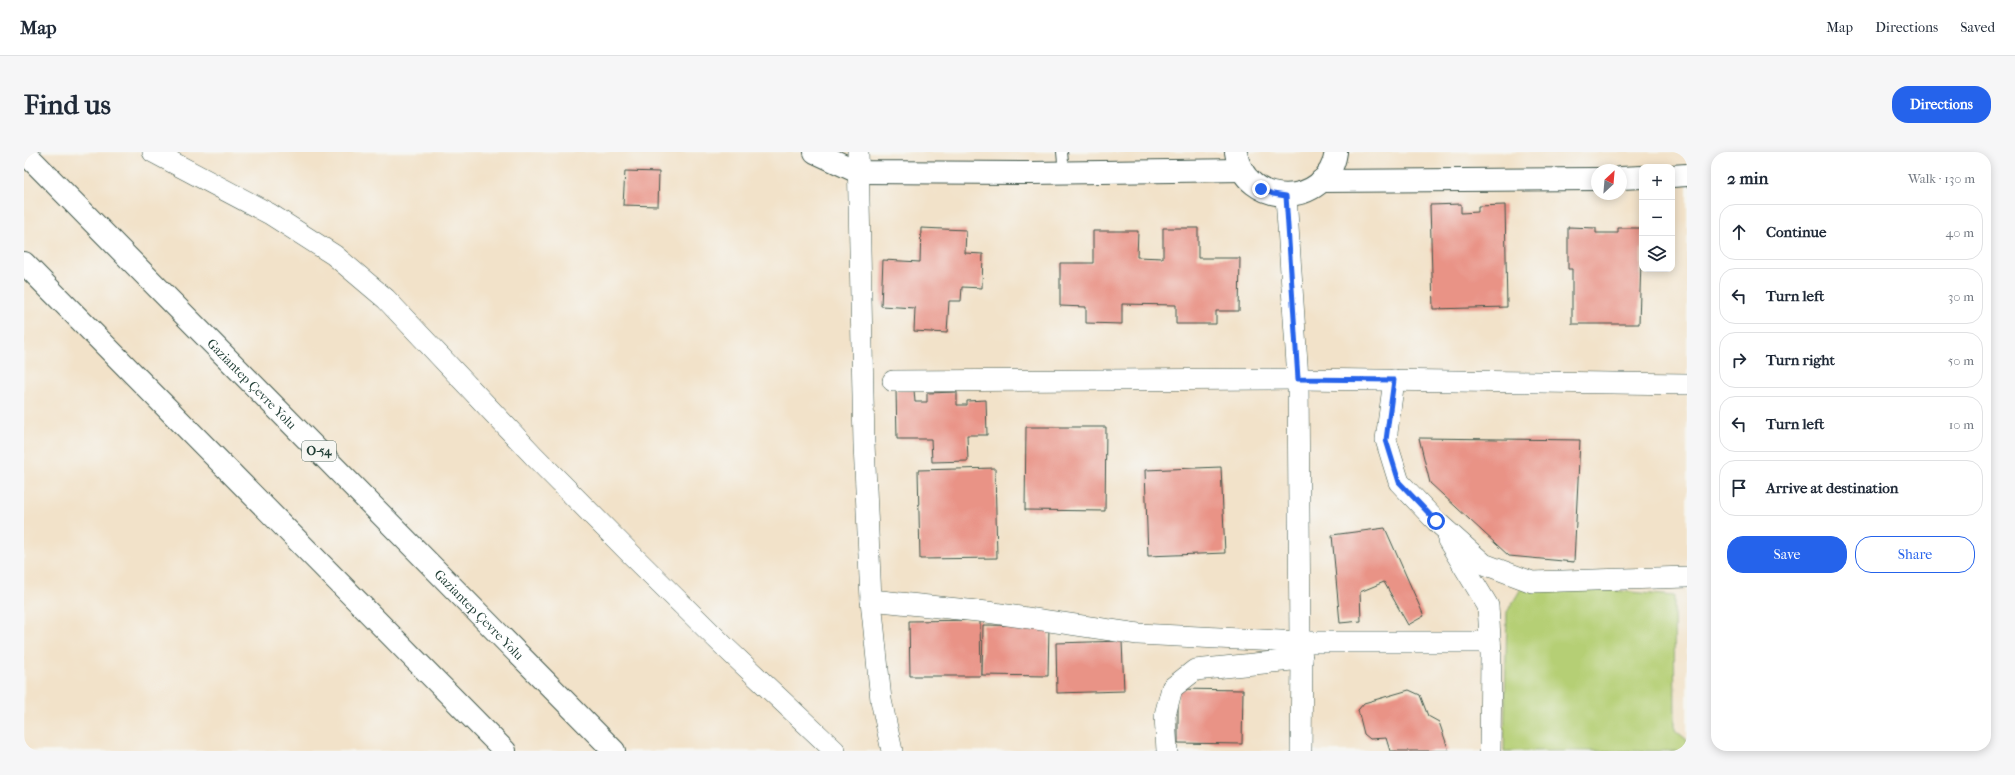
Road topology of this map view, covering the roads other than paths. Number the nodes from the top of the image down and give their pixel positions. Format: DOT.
graph roads {
  1 [pos="24,152"];
  2 [pos="153,152"];
  3 [pos="815,152"];
  4 [pos="1336,152"];
  5 [pos="1239,161"];
  6 [pos="858,162"];
  7 [pos="1063,162"];
  8 [pos="1687,175"];
  9 [pos="1675,176"];
  10 [pos="1639,177"];
  11 [pos="1627,178"];
  12 [pos="1591,179"];
  13 [pos="1322,181"];
  14 [pos="1286,196"];
  15 [pos="24,263"];
  16 [pos="1298,379"];
  17 [pos="893,380"];
  18 [pos="1394,380"];
  19 [pos="1687,384"];
  20 [pos="1436,521"];
  21 [pos="1687,577"];
  22 [pos="871,600"];
  23 [pos="1490,642"];
  24 [pos="1301,650"];
  25 [pos="505,751"];
  26 [pos="614,751"];
  27 [pos="835,751"];
  28 [pos="892,751"];
  29 [pos="1167,751"];
  30 [pos="1301,751"];
  31 [pos="1490,751"];
  1 -- 26 [label="main road, Gaziantep Çevre Yolu / O-54"];
  2 -- 27 [label="street"];
  3 -- 6 [label="main road"];
  4 -- 13 [label="main road"];
  5 -- 7 [label="main road"];
  5 -- 14 [label="main road"];
  6 -- 7 [label="main road"];
  6 -- 22 [label="street"];
  8 -- 9 [label="main road"];
  10 -- 11 [label="main road"];
  12 -- 13 [label="main road"];
  13 -- 14 [label="main road"];
  14 -- 16 [label="street"];
  15 -- 25 [label="main road"];
  16 -- 17 [label="street"];
  16 -- 18 [label="street"];
  16 -- 24 [label="street"];
  18 -- 19 [label="street"];
  18 -- 20 [label="street"];
  20 -- 21 [label="street"];
  20 -- 23 [label="street"];
  22 -- 24 [label="street"];
  22 -- 28 [label="street"];
  23 -- 24 [label="street"];
  23 -- 31 [label="street"];
  24 -- 29 [label="street"];
  24 -- 30 [label="street"];
}
